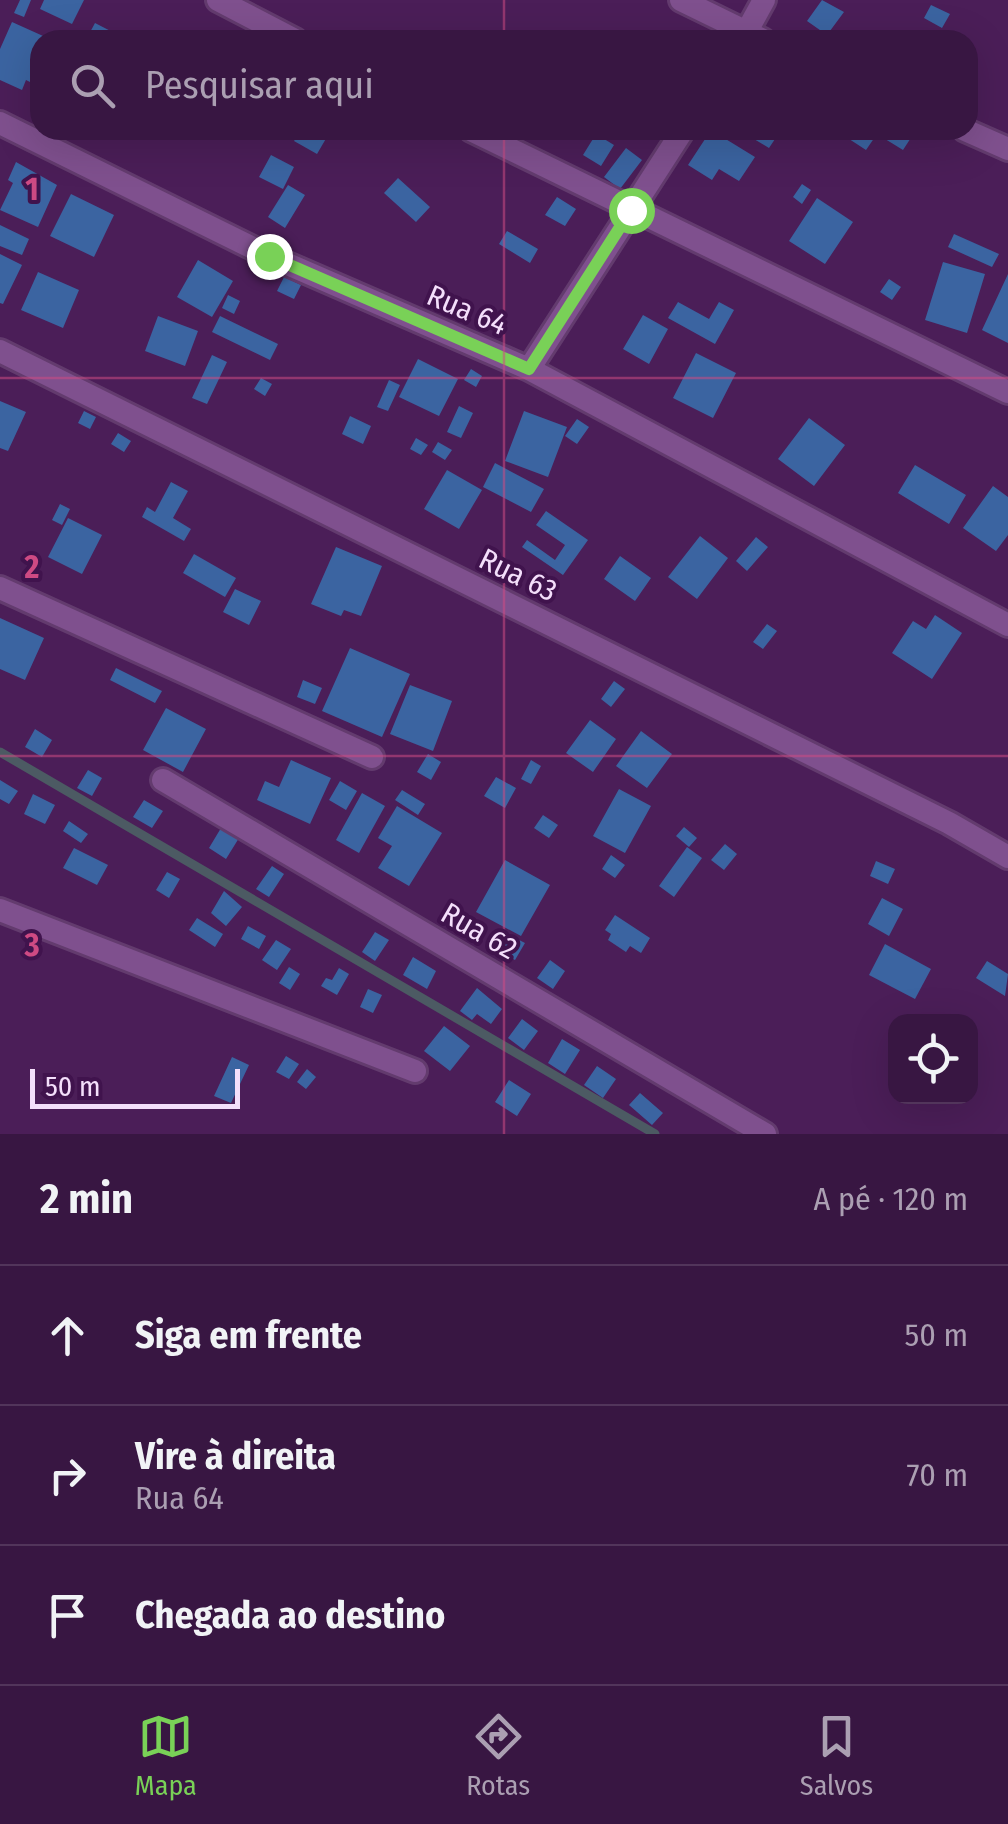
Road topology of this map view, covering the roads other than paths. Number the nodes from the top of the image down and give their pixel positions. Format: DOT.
graph roads {
  1 [pos="218,0"];
  2 [pos="681,0"];
  3 [pos="764,0"];
  4 [pos="276,30"];
  5 [pos="735,30"];
  6 [pos="753,30"];
  7 [pos="0,123"];
  8 [pos="978,136"];
  9 [pos="30,138"];
  10 [pos="34,140"];
  11 [pos="491,140"];
  12 [pos="677,140"];
  13 [pos="1008,149"];
  14 [pos="631,210"];
  15 [pos="0,350"];
  16 [pos="529,369"];
  17 [pos="1008,392"];
  18 [pos="0,588"];
  19 [pos="1008,625"];
  20 [pos="372,757"];
  21 [pos="163,780"];
  22 [pos="1008,857"];
  23 [pos="0,910"];
  24 [pos="415,1072"];
  25 [pos="765,1134"];
  1 -- 4 [label="street"];
  2 -- 5 [label="street"];
  3 -- 6 [label="street"];
  7 -- 9 [label="street, Rua 64"];
  8 -- 13 [label="street"];
  10 -- 16 [label="street, Rua 64"];
  11 -- 14 [label="street"];
  12 -- 14 [label="street"];
  14 -- 16 [label="street"];
  14 -- 17 [label="street"];
  15 -- 22 [label="street, Rua 63"];
  16 -- 19 [label="street, Rua 64"];
  18 -- 20 [label="street"];
  21 -- 25 [label="street, Rua 62"];
  23 -- 24 [label="street"];
}
